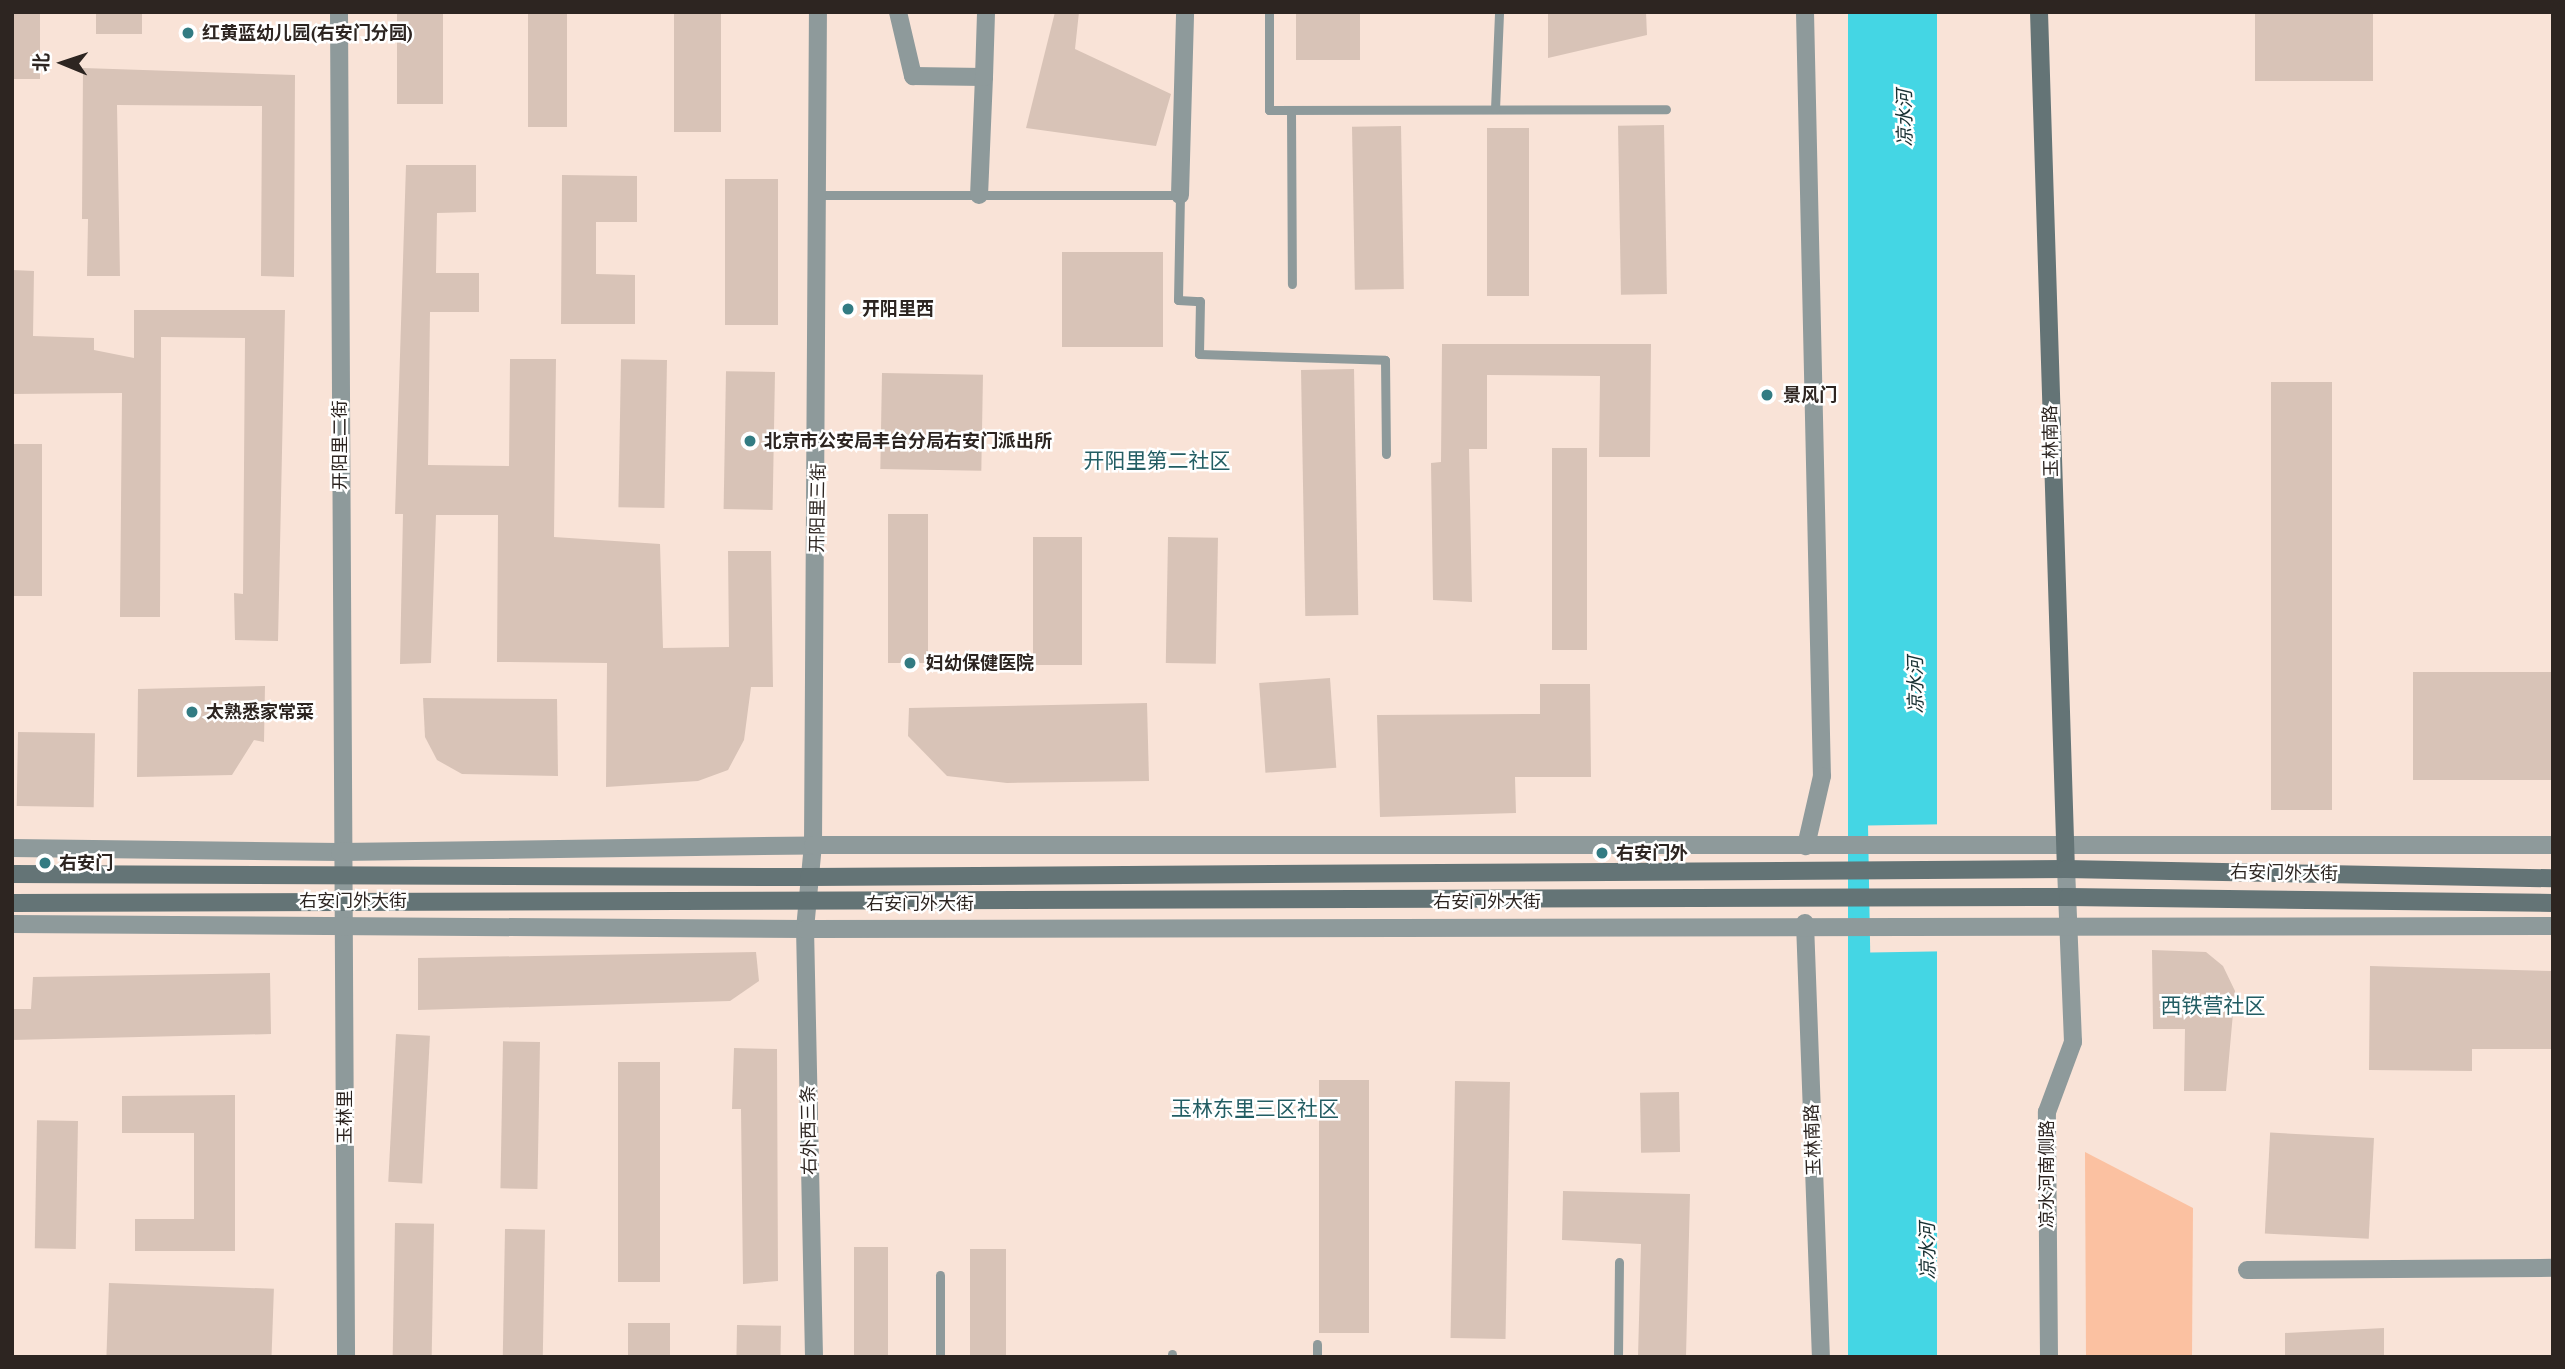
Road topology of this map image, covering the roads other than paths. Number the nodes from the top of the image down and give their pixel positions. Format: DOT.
graph roads {
  1 [pos="339,12"];
  2 [pos="818,12"];
  3 [pos="898,12"];
  4 [pos="986,12"];
  5 [pos="1185,12"];
  6 [pos="1269,12"];
  7 [pos="1499,12"];
  8 [pos="1805,12"];
  9 [pos="2039,12"];
  10 [pos="984,77"];
  11 [pos="1495,109"];
  12 [pos="1666,109"];
  13 [pos="1291,110"];
  14 [pos="818,195"];
  15 [pos="979,195"];
  16 [pos="1180,195"];
  17 [pos="1292,284"];
  18 [pos="1386,454"];
  19 [pos="813,845"];
  20 [pos="2061,845"];
  21 [pos="2553,845"];
  22 [pos="1806,846"];
  23 [pos="12,848"];
  24 [pos="340,852"];
  25 [pos="2066,869"];
  26 [pos="12,874"];
  27 [pos="809,877"];
  28 [pos="341,878"];
  29 [pos="2553,878"];
  30 [pos="2068,897"];
  31 [pos="341,900"];
  32 [pos="12,903"];
  33 [pos="2553,903"];
  34 [pos="806,904"];
  35 [pos="1805,923"];
  36 [pos="2070,923"];
  37 [pos="12,924"];
  38 [pos="343,925"];
  39 [pos="2553,926"];
  40 [pos="805,929"];
  41 [pos="1619,1262"];
  42 [pos="2553,1268"];
  43 [pos="2247,1270"];
  44 [pos="940,1275"];
  45 [pos="1317,1344"];
  46 [pos="346,1357"];
  47 [pos="814,1357"];
  48 [pos="940,1357"];
  49 [pos="1317,1357"];
  50 [pos="1618,1357"];
  51 [pos="1821,1357"];
  52 [pos="2049,1357"];
  1 -- 24 [label="street, 开阳里二街"];
  2 -- 14 [label="street, 开阳里三街"];
  3 -- 10 [label="street"];
  4 -- 10 [label="street"];
  5 -- 16 [label="street"];
  6 -- 13 [label="lane"];
  7 -- 11 [label="lane"];
  8 -- 22 [label="street"];
  9 -- 20 [label="main road, 玉林南路"];
  10 -- 15 [label="street"];
  11 -- 12 [label="lane"];
  11 -- 13 [label="lane"];
  13 -- 17 [label="lane"];
  14 -- 15 [label="lane"];
  14 -- 19 [label="street, 开阳里三街"];
  15 -- 16 [label="lane"];
  16 -- 18 [label="lane"];
  19 -- 22 [label="street"];
  19 -- 24 [label="street"];
  19 -- 27 [label="street, 开阳里三街"];
  20 -- 21 [label="street"];
  20 -- 22 [label="street"];
  20 -- 25 [label="main road, 玉林南路"];
  23 -- 24 [label="street"];
  24 -- 28 [label="street, 开阳里二街"];
  25 -- 27 [label="main road, 右安门外大街"];
  25 -- 29 [label="main road, 右安门外大街"];
  25 -- 30 [label="street, 凉水河南侧路"];
  26 -- 28 [label="main road, 右安门外大街"];
  27 -- 28 [label="main road, 右安门外大街"];
  27 -- 34 [label="street, 开阳里三街"];
  28 -- 31 [label="street, 玉林里"];
  30 -- 33 [label="main road, 右安门外大街"];
  30 -- 34 [label="main road, 右安门外大街"];
  30 -- 36 [label="street, 凉水河南侧路"];
  31 -- 32 [label="main road, 右安门外大街"];
  31 -- 34 [label="main road, 右安门外大街"];
  31 -- 38 [label="street, 玉林里"];
  34 -- 40 [label="street, 右外西三条"];
  35 -- 36 [label="street"];
  35 -- 40 [label="street"];
  35 -- 51 [label="street, 玉林南路"];
  36 -- 39 [label="street"];
  36 -- 52 [label="street, 凉水河南侧路"];
  37 -- 38 [label="street"];
  38 -- 40 [label="street"];
  38 -- 46 [label="street, 玉林里"];
  40 -- 47 [label="street, 右外西三条"];
  41 -- 50 [label="lane"];
  42 -- 43 [label="street"];
  44 -- 48 [label="lane"];
  45 -- 49 [label="lane"];
}
